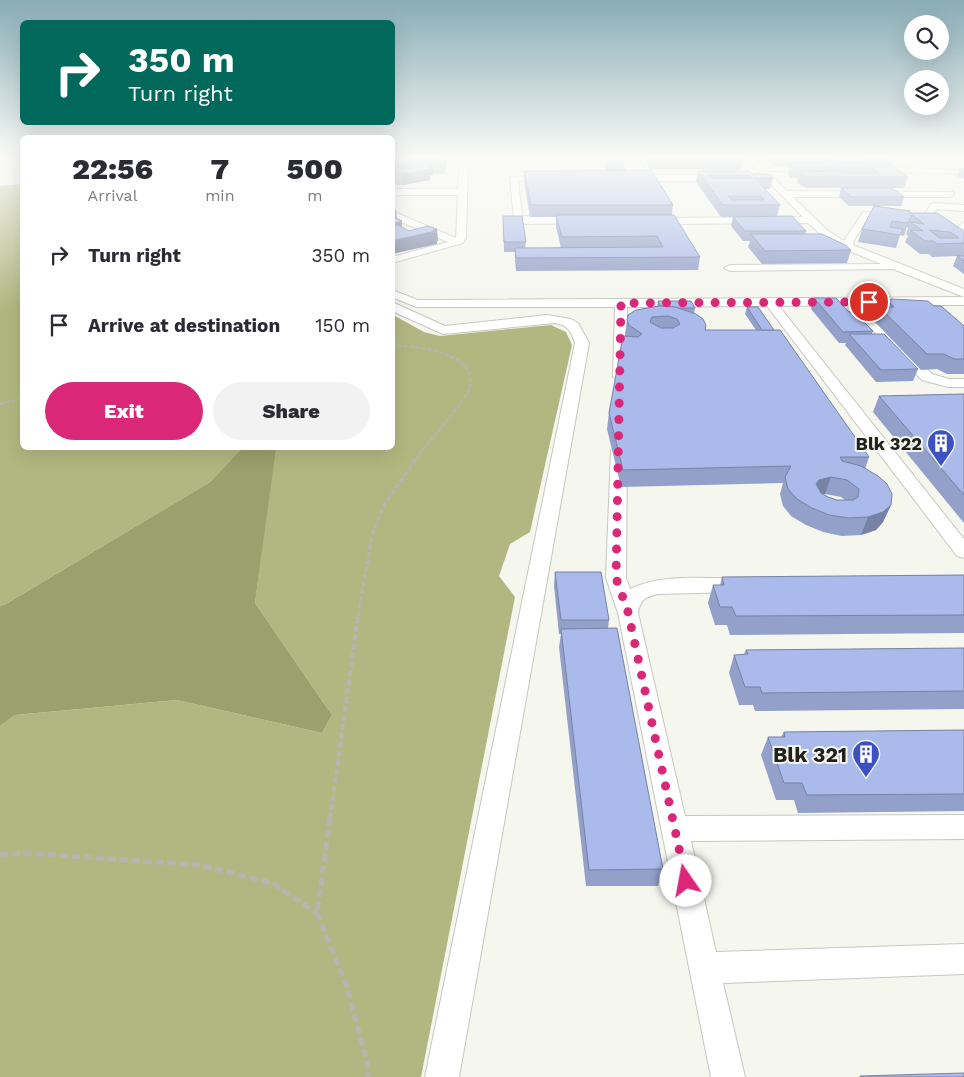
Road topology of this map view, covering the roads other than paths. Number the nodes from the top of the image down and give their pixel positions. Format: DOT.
graph roads {
  1 [pos="462,208"];
  2 [pos="516,208"];
  3 [pos="798,208"];
  4 [pos="933,208"];
  5 [pos="395,215"];
  6 [pos="810,220"];
  7 [pos="589,221"];
  8 [pos="637,221"];
  9 [pos="964,225"];
  10 [pos="964,231"];
  11 [pos="823,232"];
  12 [pos="853,234"];
  13 [pos="458,242"];
  14 [pos="848,247"];
  15 [pos="395,259"];
  16 [pos="900,267"];
  17 [pos="730,268"];
  18 [pos="964,293"];
  19 [pos="395,294"];
  20 [pos="964,301"];
  21 [pos="770,302"];
  22 [pos="852,302"];
  23 [pos="934,302"];
  24 [pos="621,303"];
  25 [pos="395,307"];
  26 [pos="949,314"];
  27 [pos="964,383"];
  28 [pos="620,392"];
  29 [pos="852,407"];
  30 [pos="871,407"];
  31 [pos="619,431"];
  32 [pos="964,552"];
  33 [pos="616,578"];
  34 [pos="760,584"];
  35 [pos="628,612"];
  36 [pos="964,827"];
  37 [pos="675,829"];
  38 [pos="964,960"];
  39 [pos="703,968"];
  40 [pos="442,1077"];
  41 [pos="728,1077"];
  1 -- 13 [label="lane"];
  2 -- 7 [label="lane"];
  3 -- 6 [label="lane"];
  4 -- 12 [label="lane"];
  5 -- 13 [label="lane"];
  6 -- 8 [label="lane"];
  6 -- 11 [label="lane"];
  9 -- 10 [label="lane"];
  11 -- 12 [label="lane"];
  11 -- 14 [label="lane"];
  12 -- 14 [label="lane"];
  13 -- 15 [label="lane"];
  14 -- 16 [label="lane"];
  16 -- 17 [label="lane"];
  16 -- 18 [label="lane"];
  19 -- 24 [label="lane"];
  20 -- 23 [label="lane"];
  21 -- 22 [label="lane"];
  21 -- 24 [label="lane"];
  21 -- 29 [label="lane"];
  22 -- 23 [label="lane"];
  22 -- 27 [label="lane"];
  23 -- 26 [label="lane"];
  24 -- 28 [label="lane"];
  25 -- 40 [label="lane"];
  29 -- 30 [label="lane"];
  29 -- 32 [label="lane"];
  31 -- 33 [label="lane"];
  33 -- 35 [label="lane"];
  34 -- 35 [label="lane"];
  35 -- 37 [label="lane"];
  36 -- 37 [label="lane"];
  37 -- 39 [label="lane"];
  38 -- 39 [label="lane"];
  39 -- 41 [label="lane"];
}
